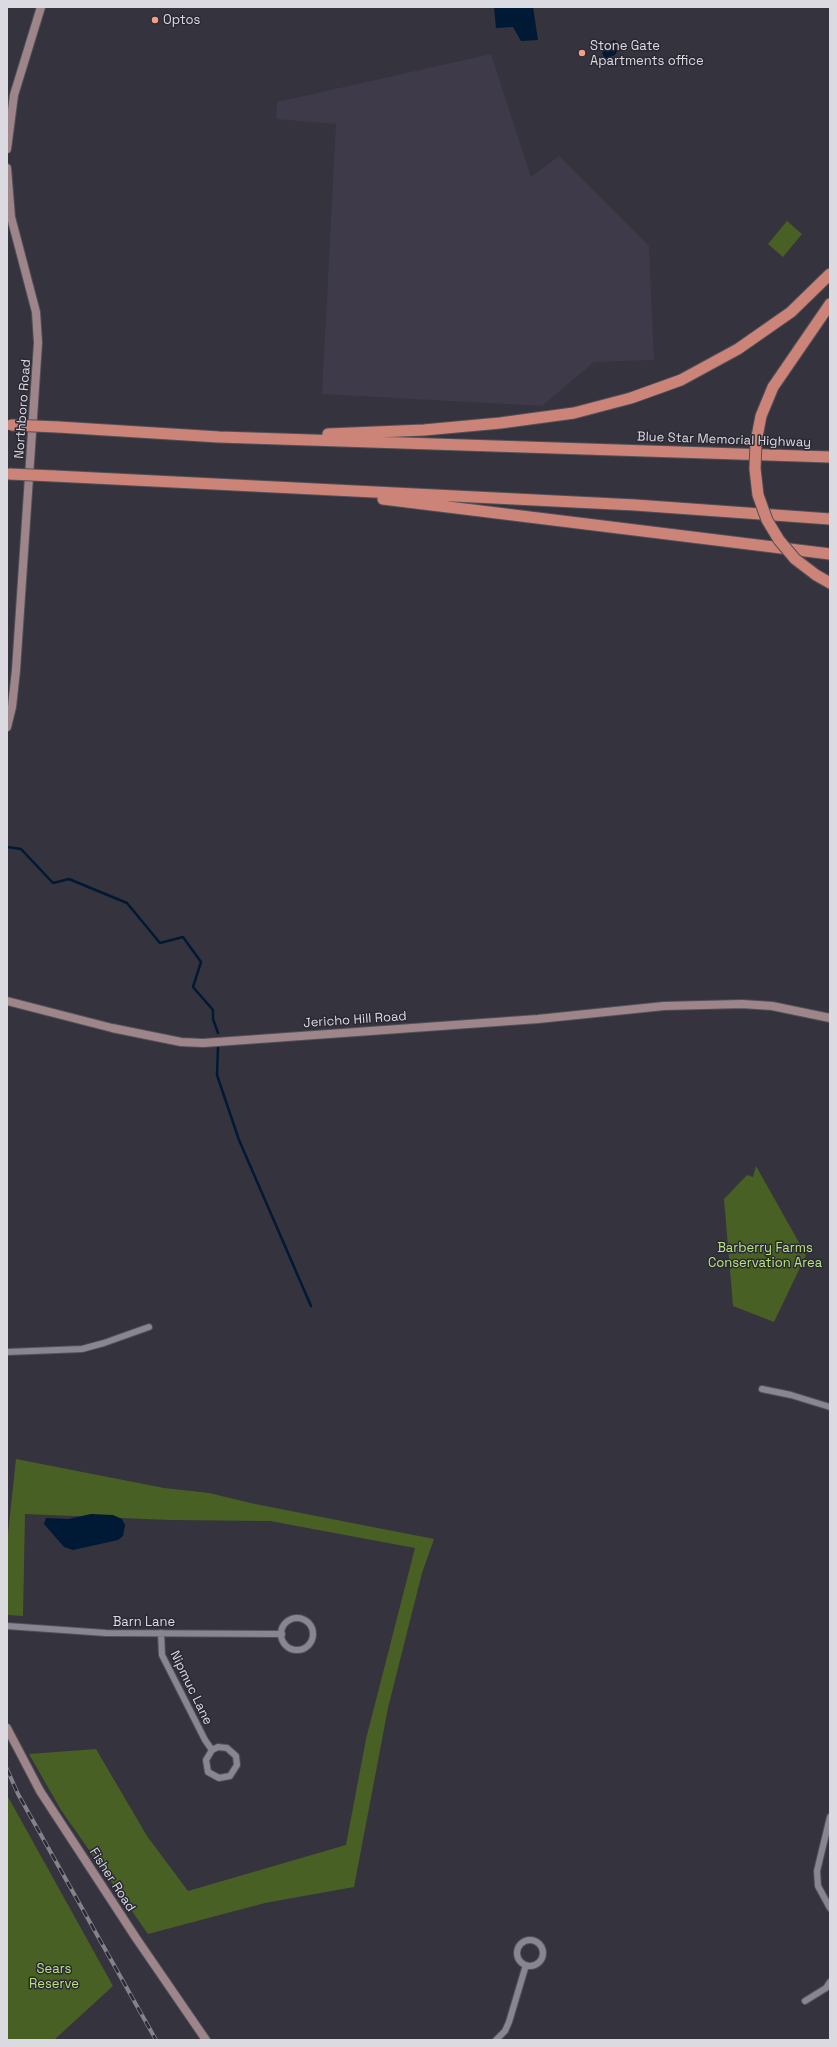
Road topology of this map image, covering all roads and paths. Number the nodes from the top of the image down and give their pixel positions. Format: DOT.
graph roads {
  1 [pos="41,7"];
  2 [pos="7,149"];
  3 [pos="7,168"];
  4 [pos="830,274"];
  5 [pos="830,304"];
  6 [pos="9,424"];
  7 [pos="219,436"];
  8 [pos="830,457"];
  9 [pos="8,474"];
  10 [pos="290,488"];
  11 [pos="830,519"];
  12 [pos="830,554"];
  13 [pos="830,583"];
  14 [pos="7,727"];
  15 [pos="7,1001"];
  16 [pos="830,1018"];
  17 [pos="149,1327"];
  18 [pos="7,1352"];
  19 [pos="762,1389"];
  20 [pos="830,1407"];
  21 [pos="7,1626"];
  22 [pos="161,1634"];
  23 [pos="282,1634"];
  24 [pos="7,1728"];
  25 [pos="212,1750"];
  26 [pos="830,1817"];
  27 [pos="830,1908"];
  28 [pos="526,1966"];
  29 [pos="830,1982"];
  30 [pos="805,2001"];
  31 [pos="206,2040"];
  32 [pos="496,2040"];
  1 -- 2 [label="street"];
  3 -- 14 [label="street, Northboro Road"];
  4 -- 7 [label="highway"];
  5 -- 13 [label="highway, bridge"];
  6 -- 7 [label="highway, bridge"];
  7 -- 8 [label="highway, Blue Star Memorial Highway"];
  9 -- 10 [label="highway, bridge"];
  10 -- 11 [label="highway"];
  10 -- 12 [label="highway"];
  15 -- 16 [label="street, Jericho Hill Road"];
  17 -- 18 [label="street"];
  19 -- 20 [label="street"];
  21 -- 22 [label="street, Barn Lane"];
  22 -- 23 [label="street, Barn Lane"];
  22 -- 25 [label="street, Nipmuc Lane"];
  23 -- 23 [label="street"];
  24 -- 31 [label="street, Fisher Road"];
  25 -- 25 [label="street"];
  26 -- 27 [label="street"];
  28 -- 28 [label="street"];
  28 -- 32 [label="street"];
  29 -- 30 [label="street"];
}
